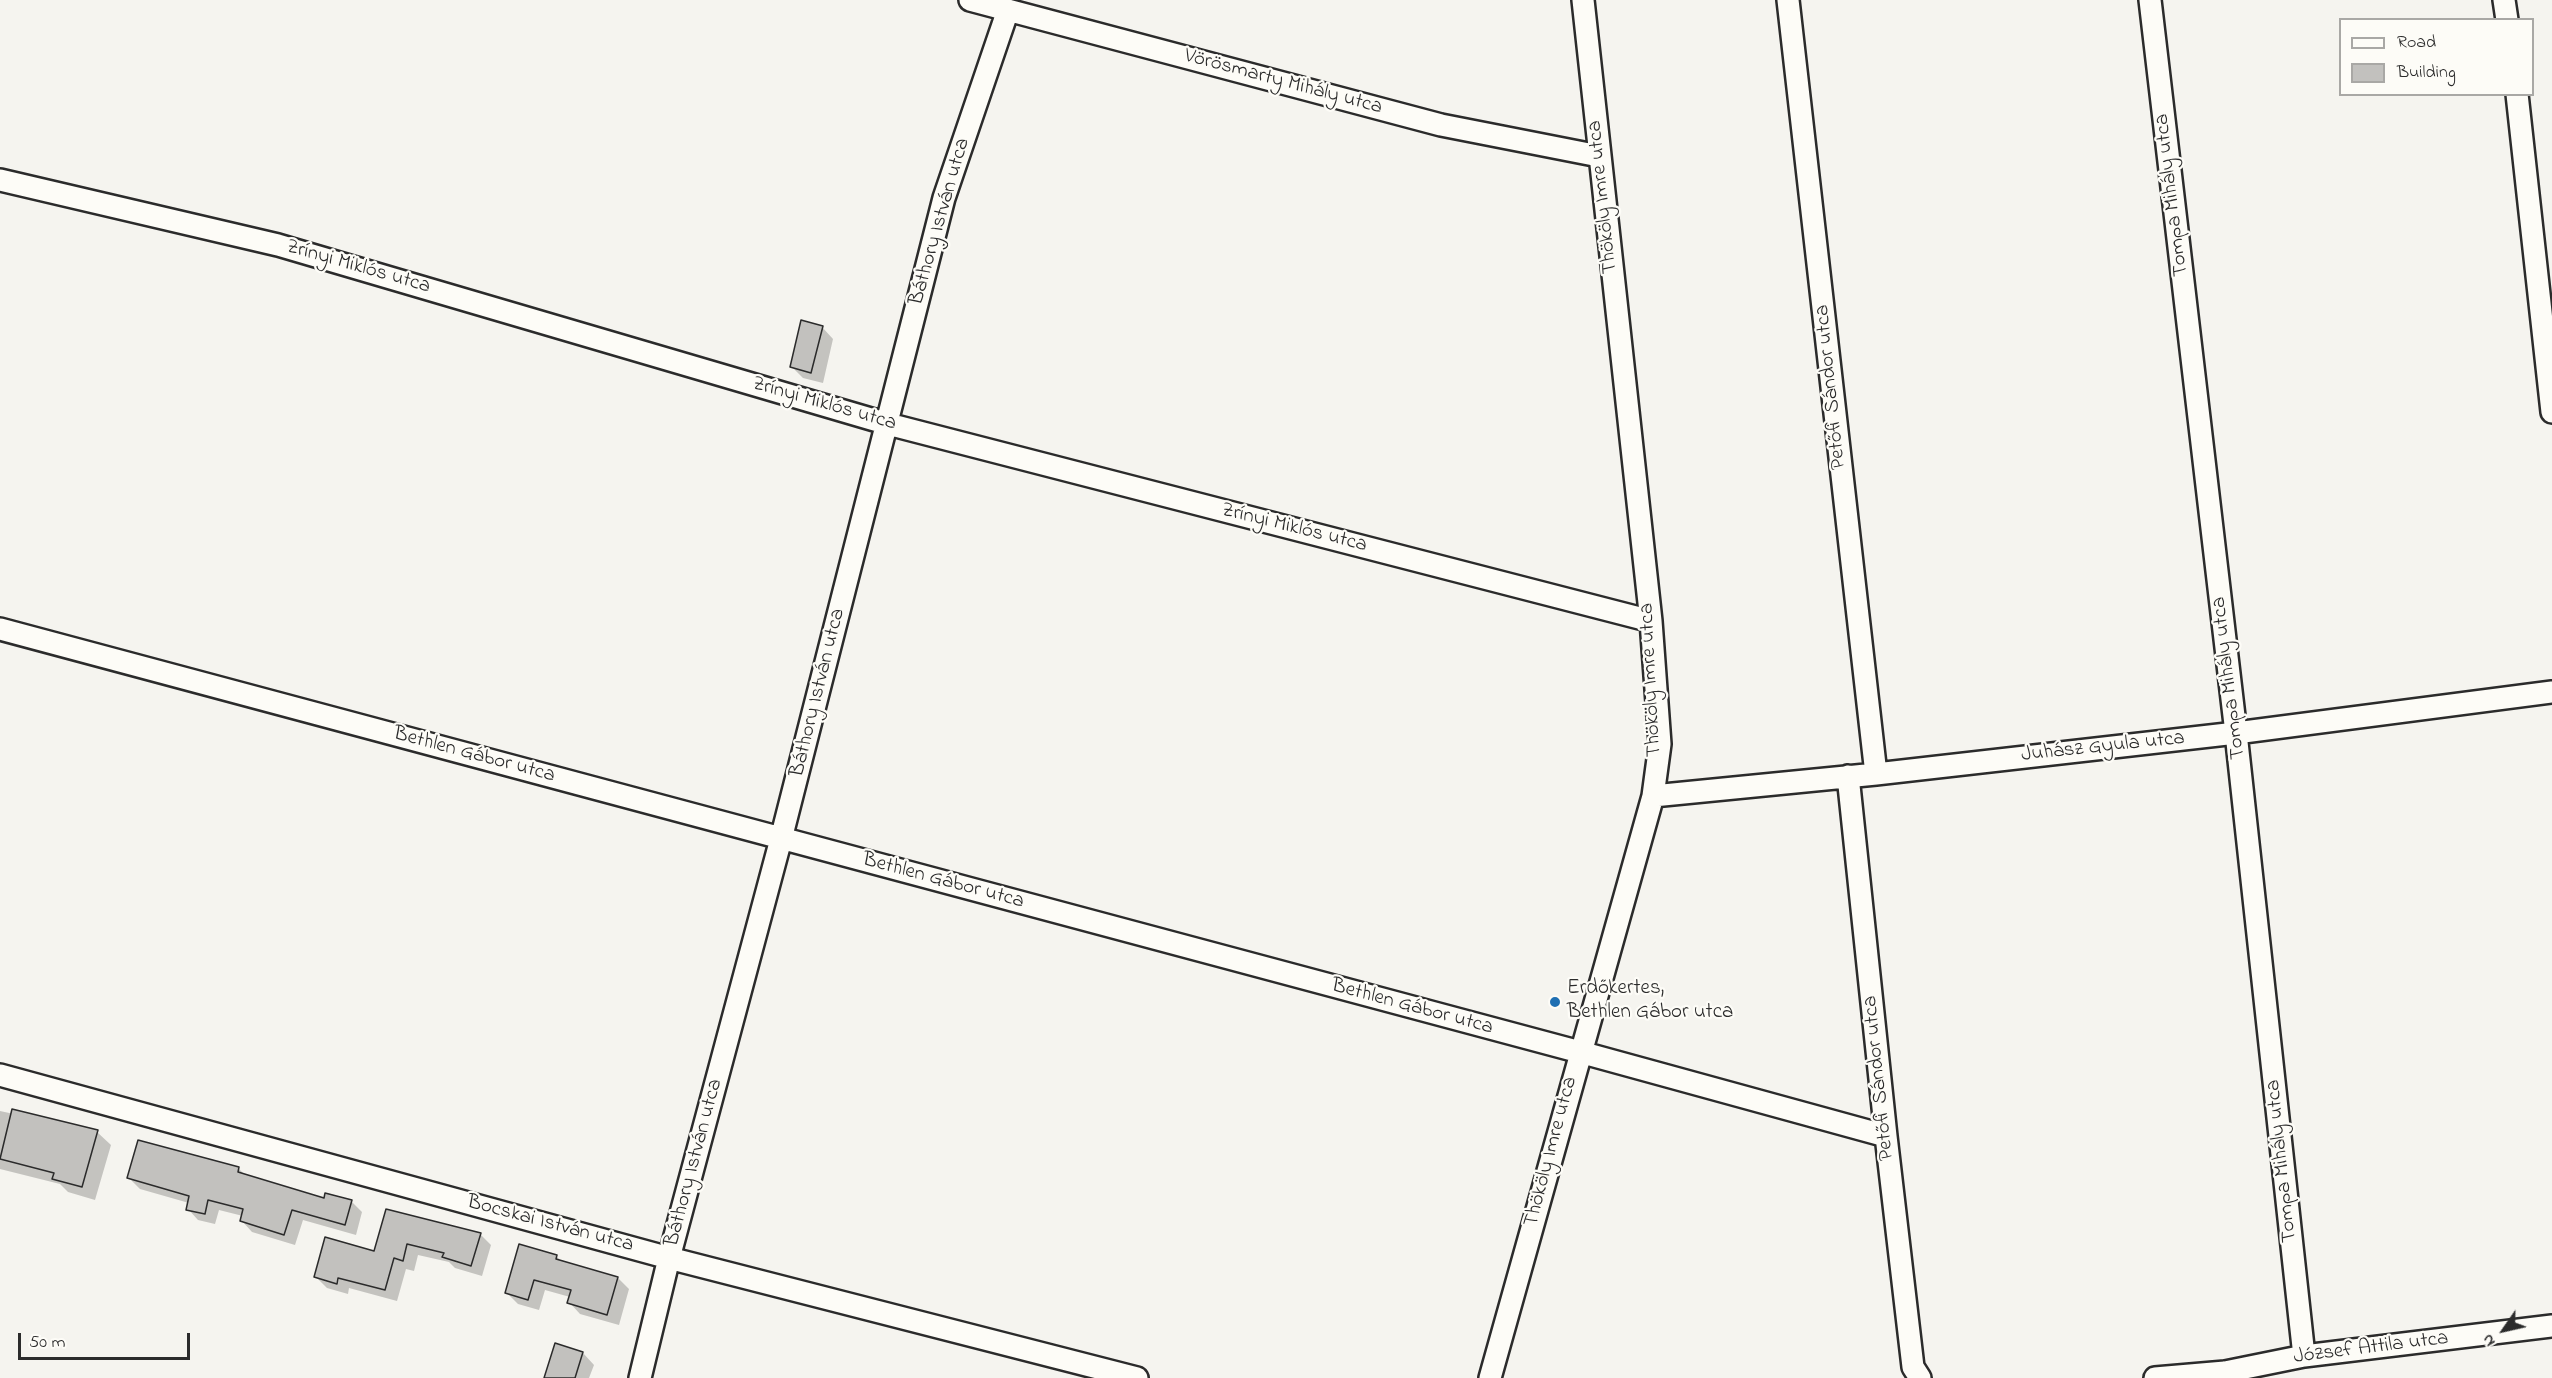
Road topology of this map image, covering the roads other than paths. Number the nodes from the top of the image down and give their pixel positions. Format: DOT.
graph roads {
  1 [pos="970,0"];
  2 [pos="1583,0"];
  3 [pos="1788,0"];
  4 [pos="2150,0"];
  5 [pos="2504,0"];
  6 [pos="1008,10"];
  7 [pos="2507,18"];
  8 [pos="2517,96"];
  9 [pos="1599,156"];
  10 [pos="0,180"];
  11 [pos="2552,412"];
  12 [pos="888,424"];
  13 [pos="1651,621"];
  14 [pos="0,628"];
  15 [pos="2552,692"];
  16 [pos="2236,733"];
  17 [pos="1876,774"];
  18 [pos="1848,776"];
  19 [pos="1653,796"];
  20 [pos="782,839"];
  21 [pos="1580,1052"];
  22 [pos="0,1075"];
  23 [pos="1886,1136"];
  24 [pos="669,1258"];
  25 [pos="2552,1326"];
  26 [pos="2304,1356"];
  27 [pos="2224,1375"];
  28 [pos="640,1378"];
  29 [pos="1137,1378"];
  30 [pos="1490,1378"];
  31 [pos="1920,1378"];
  32 [pos="2155,1378"];
  1 -- 6 [label="street, Vörösmarty Mihály utca"];
  2 -- 9 [label="street, Thököly Imre utca"];
  3 -- 17 [label="street, Petőfi Sándor utca"];
  4 -- 16 [label="street, Tompa Mihály utca"];
  5 -- 7 [label="street"];
  6 -- 9 [label="street, Vörösmarty Mihály utca"];
  6 -- 12 [label="street, Báthory István utca"];
  8 -- 11 [label="street"];
  9 -- 13 [label="street, Thököly Imre utca"];
  10 -- 12 [label="street, Zrínyi Miklós utca"];
  12 -- 13 [label="street, Zrínyi Miklós utca"];
  12 -- 20 [label="street, Báthory István utca"];
  13 -- 19 [label="street, Thököly Imre utca"];
  14 -- 20 [label="street, Bethlen Gábor utca"];
  15 -- 16 [label="street, Juhász Gyula utca"];
  16 -- 17 [label="street, Juhász Gyula utca"];
  16 -- 26 [label="street, Tompa Mihály utca"];
  17 -- 18 [label="street, Juhász Gyula utca"];
  18 -- 19 [label="street, Juhász Gyula utca"];
  18 -- 23 [label="street, Petőfi Sándor utca"];
  19 -- 21 [label="street, Thököly Imre utca"];
  20 -- 21 [label="street, Bethlen Gábor utca"];
  20 -- 24 [label="street, Báthory István utca"];
  21 -- 23 [label="street, Bethlen Gábor utca"];
  21 -- 30 [label="street, Thököly Imre utca"];
  22 -- 24 [label="street, Bocskai István utca"];
  23 -- 31 [label="street, Petőfi Sándor utca"];
  24 -- 28 [label="street, Báthory István utca"];
  24 -- 29 [label="street, Bocskai István utca"];
  25 -- 26 [label="street, József Attila utca"];
  26 -- 27 [label="street, József Attila utca"];
  27 -- 32 [label="street, József Attila utca"];
}
